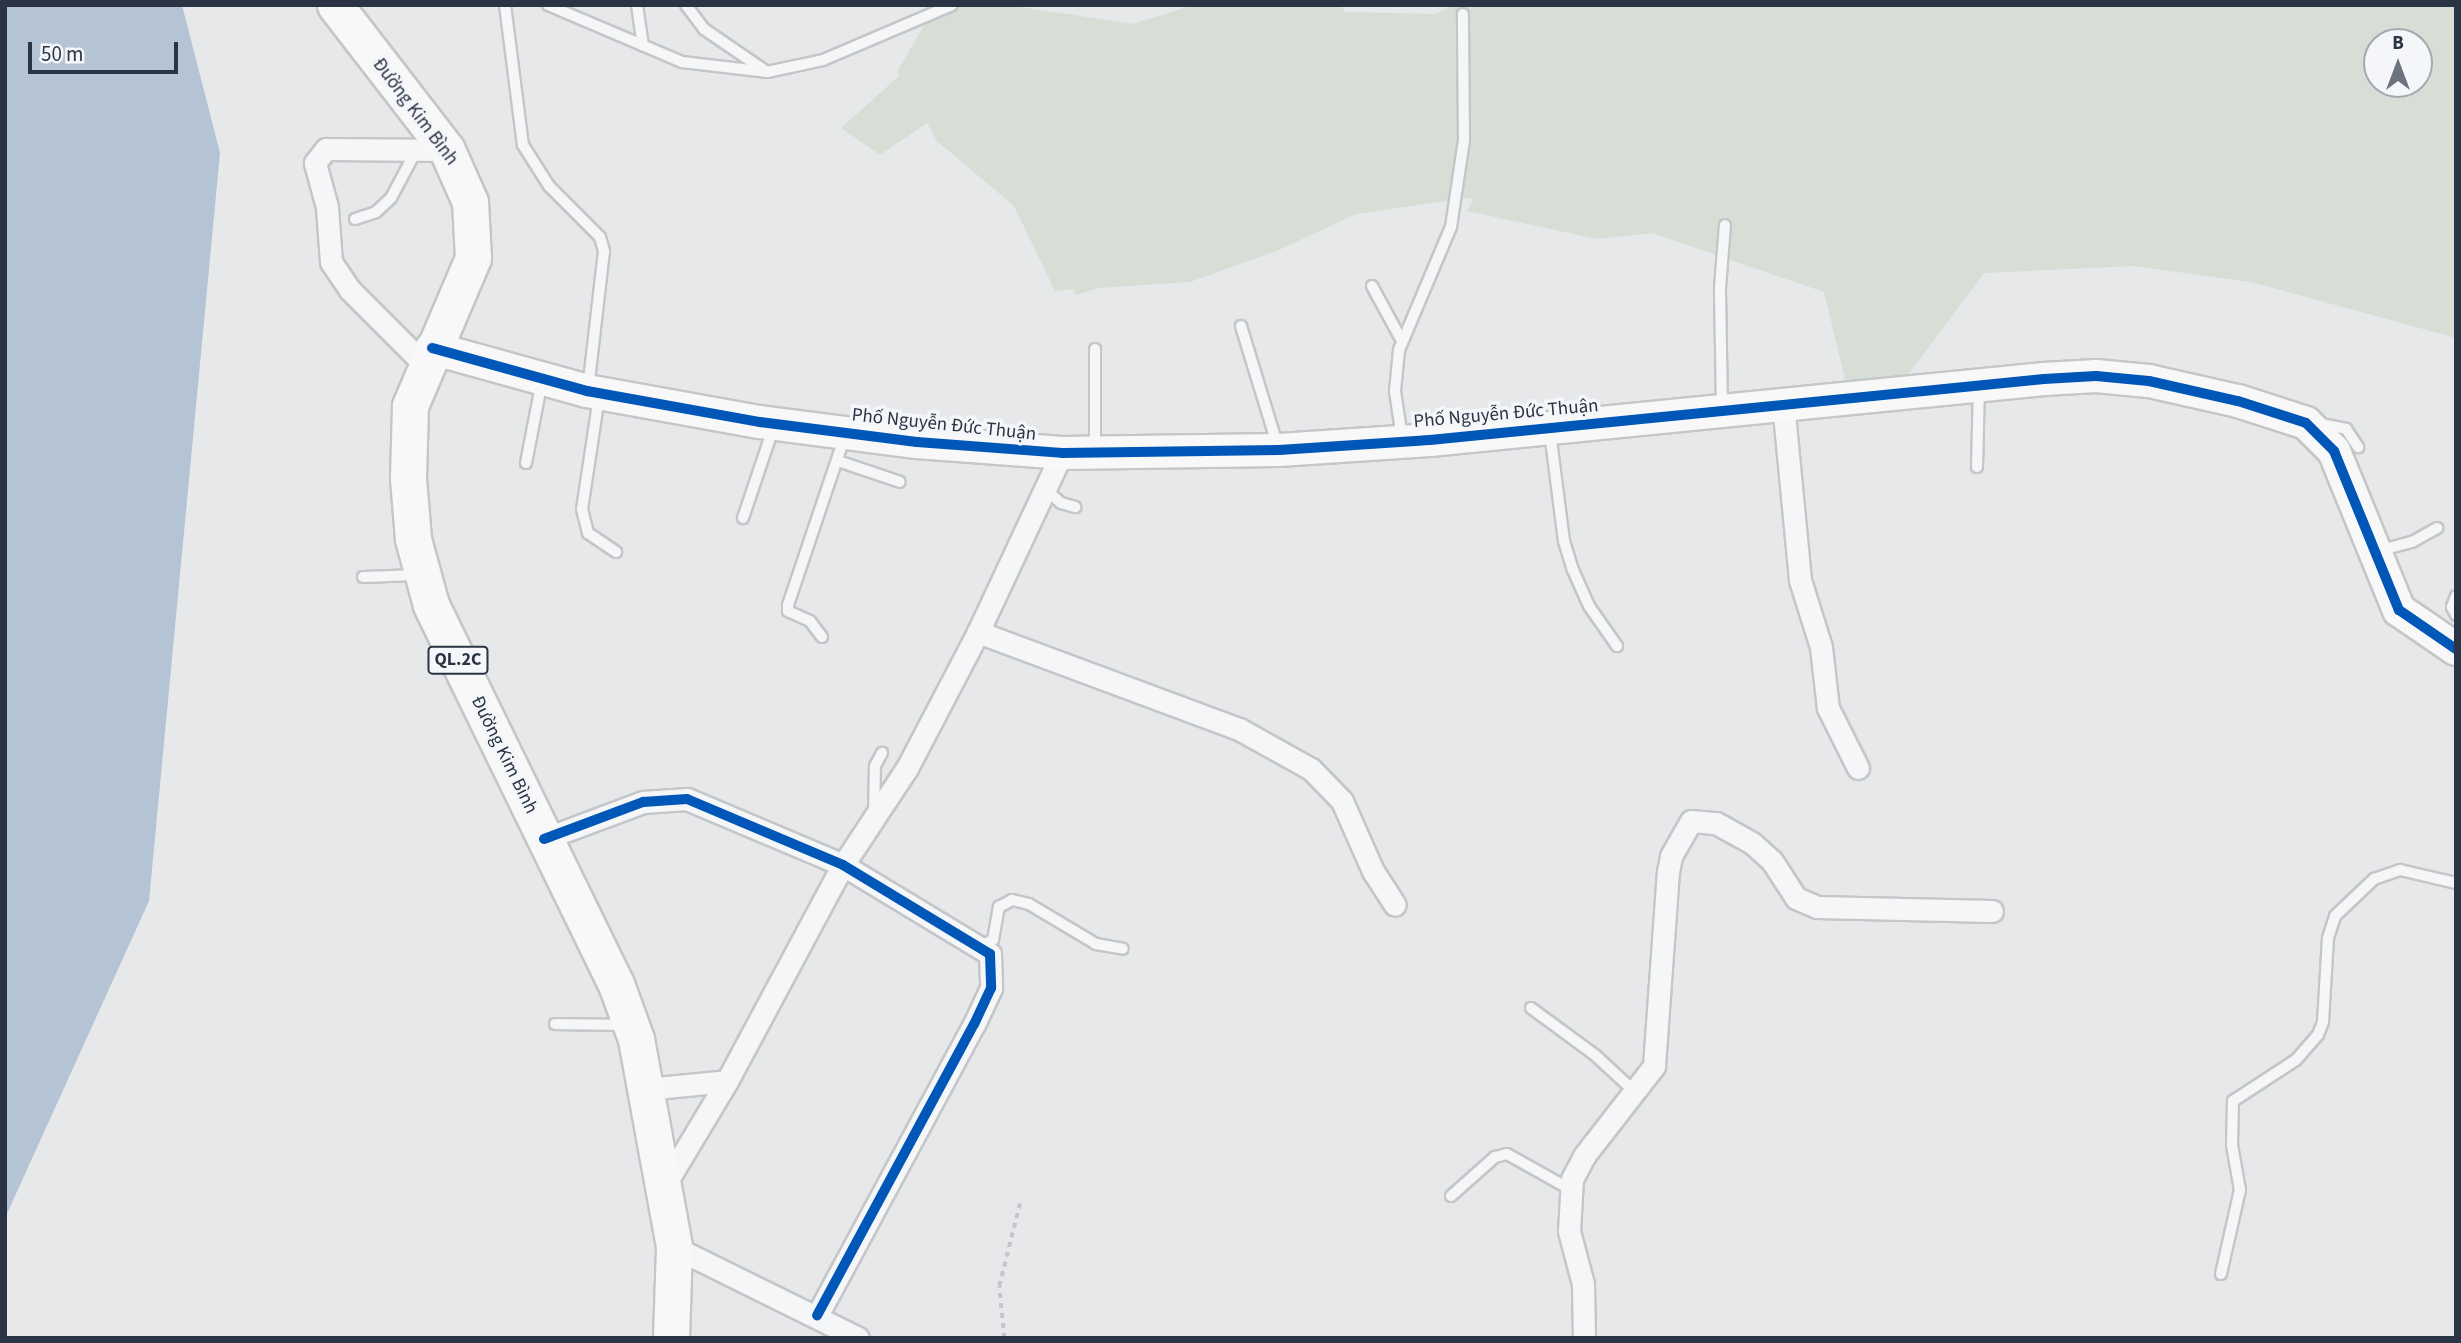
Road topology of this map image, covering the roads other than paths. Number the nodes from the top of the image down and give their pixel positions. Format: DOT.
graph roads {
  1 [pos="335,5"];
  2 [pos="505,5"];
  3 [pos="548,5"];
  4 [pos="637,5"];
  5 [pos="685,5"];
  6 [pos="952,5"];
  7 [pos="1463,15"];
  8 [pos="643,46"];
  9 [pos="767,72"];
  10 [pos="432,150"];
  11 [pos="355,219"];
  12 [pos="1725,225"];
  13 [pos="1373,286"];
  14 [pos="1241,326"];
  15 [pos="1402,341"];
  16 [pos="1095,349"];
  17 [pos="429,356"];
  18 [pos="542,381"];
  19 [pos="1979,387"];
  20 [pos="594,393"];
  21 [pos="1783,403"];
  22 [pos="1722,410"];
  23 [pos="2306,423"];
  24 [pos="775,424"];
  25 [pos="1550,429"];
  26 [pos="1402,441"];
  27 [pos="842,447"];
  28 [pos="2358,447"];
  29 [pos="1279,450"];
  30 [pos="1062,453"];
  31 [pos="1095,453"];
  32 [pos="526,463"];
  33 [pos="1977,467"];
  34 [pos="900,482"];
  35 [pos="1045,489"];
  36 [pos="1075,507"];
  37 [pos="743,518"];
  38 [pos="2437,528"];
  39 [pos="616,552"];
  40 [pos="2372,553"];
  41 [pos="419,575"];
  42 [pos="363,577"];
  43 [pos="2456,596"];
  44 [pos="2456,615"];
  45 [pos="978,632"];
  46 [pos="822,637"];
  47 [pos="1617,646"];
  48 [pos="2456,649"];
  49 [pos="882,753"];
  50 [pos="1858,768"];
  51 [pos="874,818"];
  52 [pos="544,839"];
  53 [pos="842,865"];
  54 [pos="2456,883"];
  55 [pos="1395,905"];
  56 [pos="1992,911"];
  57 [pos="983,945"];
  58 [pos="1123,949"];
  59 [pos="1531,1008"];
  60 [pos="555,1024"];
  61 [pos="631,1025"];
  62 [pos="727,1081"];
  63 [pos="646,1089"];
  64 [pos="1636,1093"];
  65 [pos="664,1186"];
  66 [pos="1570,1189"];
  67 [pos="1451,1196"];
  68 [pos="674,1247"];
  69 [pos="2221,1274"];
  70 [pos="817,1315"];
  71 [pos="671,1338"];
  72 [pos="858,1338"];
  73 [pos="1584,1338"];
  1 -- 10 [label="main road, Đường Kim Bình / QL.2C"];
  2 -- 20 [label="lane"];
  3 -- 8 [label="lane"];
  4 -- 8 [label="lane"];
  5 -- 9 [label="lane"];
  6 -- 9 [label="lane"];
  7 -- 15 [label="lane"];
  8 -- 9 [label="lane"];
  10 -- 11 [label="lane"];
  10 -- 17 [label="main road, Đường Kim Bình / QL.2C"];
  10 -- 17 [label="street"];
  12 -- 22 [label="lane"];
  13 -- 15 [label="lane"];
  14 -- 29 [label="lane"];
  15 -- 26 [label="lane"];
  16 -- 31 [label="lane"];
  17 -- 18 [label="street, Phố Nguyễn Đức Thuận"];
  17 -- 41 [label="main road, Đường Kim Bình / QL.2C"];
  18 -- 20 [label="street, Phố Nguyễn Đức Thuận"];
  18 -- 32 [label="lane"];
  19 -- 21 [label="street, Phố Nguyễn Đức Thuận"];
  19 -- 23 [label="street, Phố Nguyễn Đức Thuận"];
  19 -- 33 [label="lane"];
  20 -- 24 [label="street, Phố Nguyễn Đức Thuận"];
  20 -- 39 [label="lane"];
  21 -- 22 [label="street, Phố Nguyễn Đức Thuận"];
  21 -- 50 [label="street"];
  22 -- 25 [label="street, Phố Nguyễn Đức Thuận"];
  23 -- 28 [label="lane"];
  23 -- 40 [label="street, Phố Nguyễn Đức Thuận"];
  24 -- 27 [label="street, Phố Nguyễn Đức Thuận"];
  24 -- 37 [label="lane"];
  25 -- 26 [label="street, Phố Nguyễn Đức Thuận"];
  25 -- 47 [label="lane"];
  26 -- 29 [label="street, Phố Nguyễn Đức Thuận"];
  27 -- 30 [label="street, Phố Nguyễn Đức Thuận"];
  27 -- 34 [label="lane"];
  27 -- 46 [label="lane"];
  29 -- 31 [label="street, Phố Nguyễn Đức Thuận"];
  30 -- 31 [label="street, Phố Nguyễn Đức Thuận"];
  30 -- 35 [label="street"];
  35 -- 36 [label="lane"];
  35 -- 45 [label="street"];
  38 -- 40 [label="lane"];
  40 -- 48 [label="street, Phố Nguyễn Đức Thuận"];
  41 -- 42 [label="lane"];
  41 -- 52 [label="main road, Đường Kim Bình / QL.2C"];
  43 -- 44 [label="lane"];
  45 -- 51 [label="street"];
  45 -- 55 [label="street"];
  49 -- 51 [label="lane"];
  51 -- 53 [label="street"];
  52 -- 53 [label="street"];
  52 -- 61 [label="main road, Đường Kim Bình / QL.2C"];
  53 -- 57 [label="street"];
  53 -- 62 [label="street"];
  54 -- 69 [label="lane"];
  56 -- 64 [label="street"];
  57 -- 58 [label="lane"];
  57 -- 70 [label="street"];
  59 -- 64 [label="lane"];
  60 -- 61 [label="lane"];
  61 -- 63 [label="main road, Đường Kim Bình / QL.2C"];
  62 -- 63 [label="street"];
  62 -- 65 [label="street"];
  63 -- 65 [label="main road, Đường Kim Bình / QL.2C"];
  64 -- 66 [label="street"];
  65 -- 68 [label="main road, Đường Kim Bình / QL.2C"];
  66 -- 67 [label="lane"];
  66 -- 73 [label="street"];
  68 -- 70 [label="street"];
  68 -- 71 [label="main road, Đường Kim Bình / QL.2C"];
  70 -- 72 [label="street"];
}
